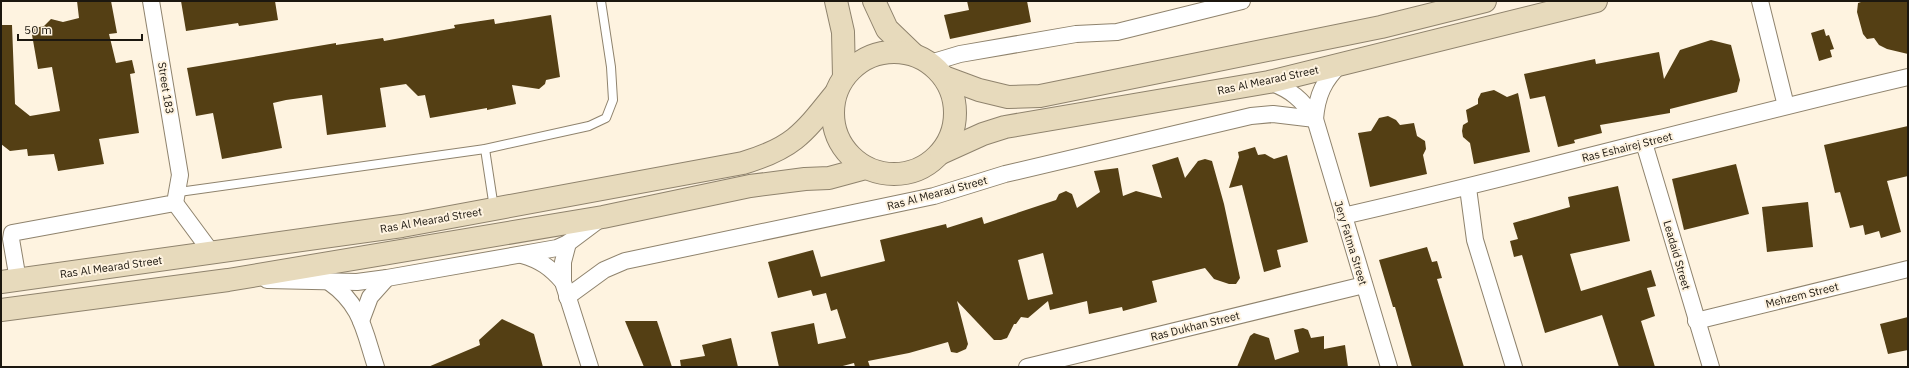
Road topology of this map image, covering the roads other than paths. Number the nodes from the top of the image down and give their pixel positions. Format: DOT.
graph roads {
  1 [pos="151,1"];
  2 [pos="601,1"];
  3 [pos="836,1"];
  4 [pos="874,1"];
  5 [pos="1242,1"];
  6 [pos="1415,1"];
  7 [pos="1486,1"];
  8 [pos="1596,1"];
  9 [pos="1759,1"];
  10 [pos="1381,27"];
  11 [pos="1341,64"];
  12 [pos="929,65"];
  13 [pos="1908,77"];
  14 [pos="1269,82"];
  15 [pos="839,86"];
  16 [pos="1786,106"];
  17 [pos="1314,119"];
  18 [pos="1644,143"];
  19 [pos="485,149"];
  20 [pos="941,153"];
  21 [pos="866,168"];
  22 [pos="1468,188"];
  23 [pos="177,197"];
  24 [pos="494,208"];
  25 [pos="1343,216"];
  26 [pos="603,217"];
  27 [pos="8,232"];
  28 [pos="568,243"];
  29 [pos="212,253"];
  30 [pos="520,255"];
  31 [pos="1908,269"];
  32 [pos="387,278"];
  33 [pos="228,280"];
  34 [pos="10,281"];
  35 [pos="329,282"];
  36 [pos="1364,285"];
  37 [pos="565,290"];
  38 [pos="1,310"];
  39 [pos="361,321"];
  40 [pos="1696,321"];
  41 [pos="376,367"];
  42 [pos="590,367"];
  43 [pos="1027,367"];
  44 [pos="1389,367"];
  45 [pos="1514,367"];
  46 [pos="1711,367"];
  1 -- 23 [label="street, Street 183"];
  2 -- 19 [label="lane"];
  3 -- 15 [label="street"];
  4 -- 12 [label="street"];
  5 -- 12 [label="street"];
  6 -- 10 [label="street"];
  7 -- 10 [label="street"];
  8 -- 11 [label="street, Ras Al Mearad Street"];
  9 -- 16 [label="street"];
  10 -- 12 [label="street"];
  11 -- 14 [label="street, Ras Al Mearad Street"];
  11 -- 17 [label="street, Jery Fatma Street"];
  12 -- 15 [label="street"];
  12 -- 20 [label="street"];
  13 -- 16 [label="street, Ras Eshairej Street"];
  14 -- 17 [label="street, Jery Fatma Street"];
  14 -- 20 [label="street, Ras Al Mearad Street"];
  15 -- 21 [label="street"];
  15 -- 24 [label="street, Ras Al Mearad Street"];
  16 -- 18 [label="street, Ras Eshairej Street"];
  17 -- 25 [label="street, Jery Fatma Street"];
  17 -- 37 [label="street, Ras Al Mearad Street"];
  18 -- 22 [label="street, Ras Eshairej Street"];
  18 -- 40 [label="street, Leadaid Street"];
  19 -- 23 [label="lane"];
  19 -- 24 [label="lane"];
  20 -- 21 [label="street"];
  21 -- 26 [label="street"];
  22 -- 25 [label="street, Ras Eshairej Street"];
  22 -- 45 [label="street"];
  23 -- 27 [label="street"];
  23 -- 29 [label="street"];
  24 -- 29 [label="street, Ras Al Mearad Street"];
  25 -- 36 [label="street, Jery Fatma Street"];
  26 -- 28 [label="street"];
  26 -- 33 [label="street"];
  27 -- 34 [label="street"];
  28 -- 30 [label="street"];
  28 -- 37 [label="street"];
  29 -- 34 [label="street, Ras Al Mearad Street"];
  30 -- 32 [label="street"];
  30 -- 37 [label="street"];
  31 -- 40 [label="street, Mehzem Street"];
  32 -- 35 [label="street"];
  32 -- 39 [label="street"];
  33 -- 35 [label="street"];
  33 -- 38 [label="street"];
  35 -- 39 [label="street"];
  36 -- 43 [label="street, Ras Dukhan Street"];
  36 -- 44 [label="street, Jery Fatma Street"];
  37 -- 42 [label="street"];
  39 -- 41 [label="street"];
  40 -- 46 [label="street, Leadaid Street"];
}
